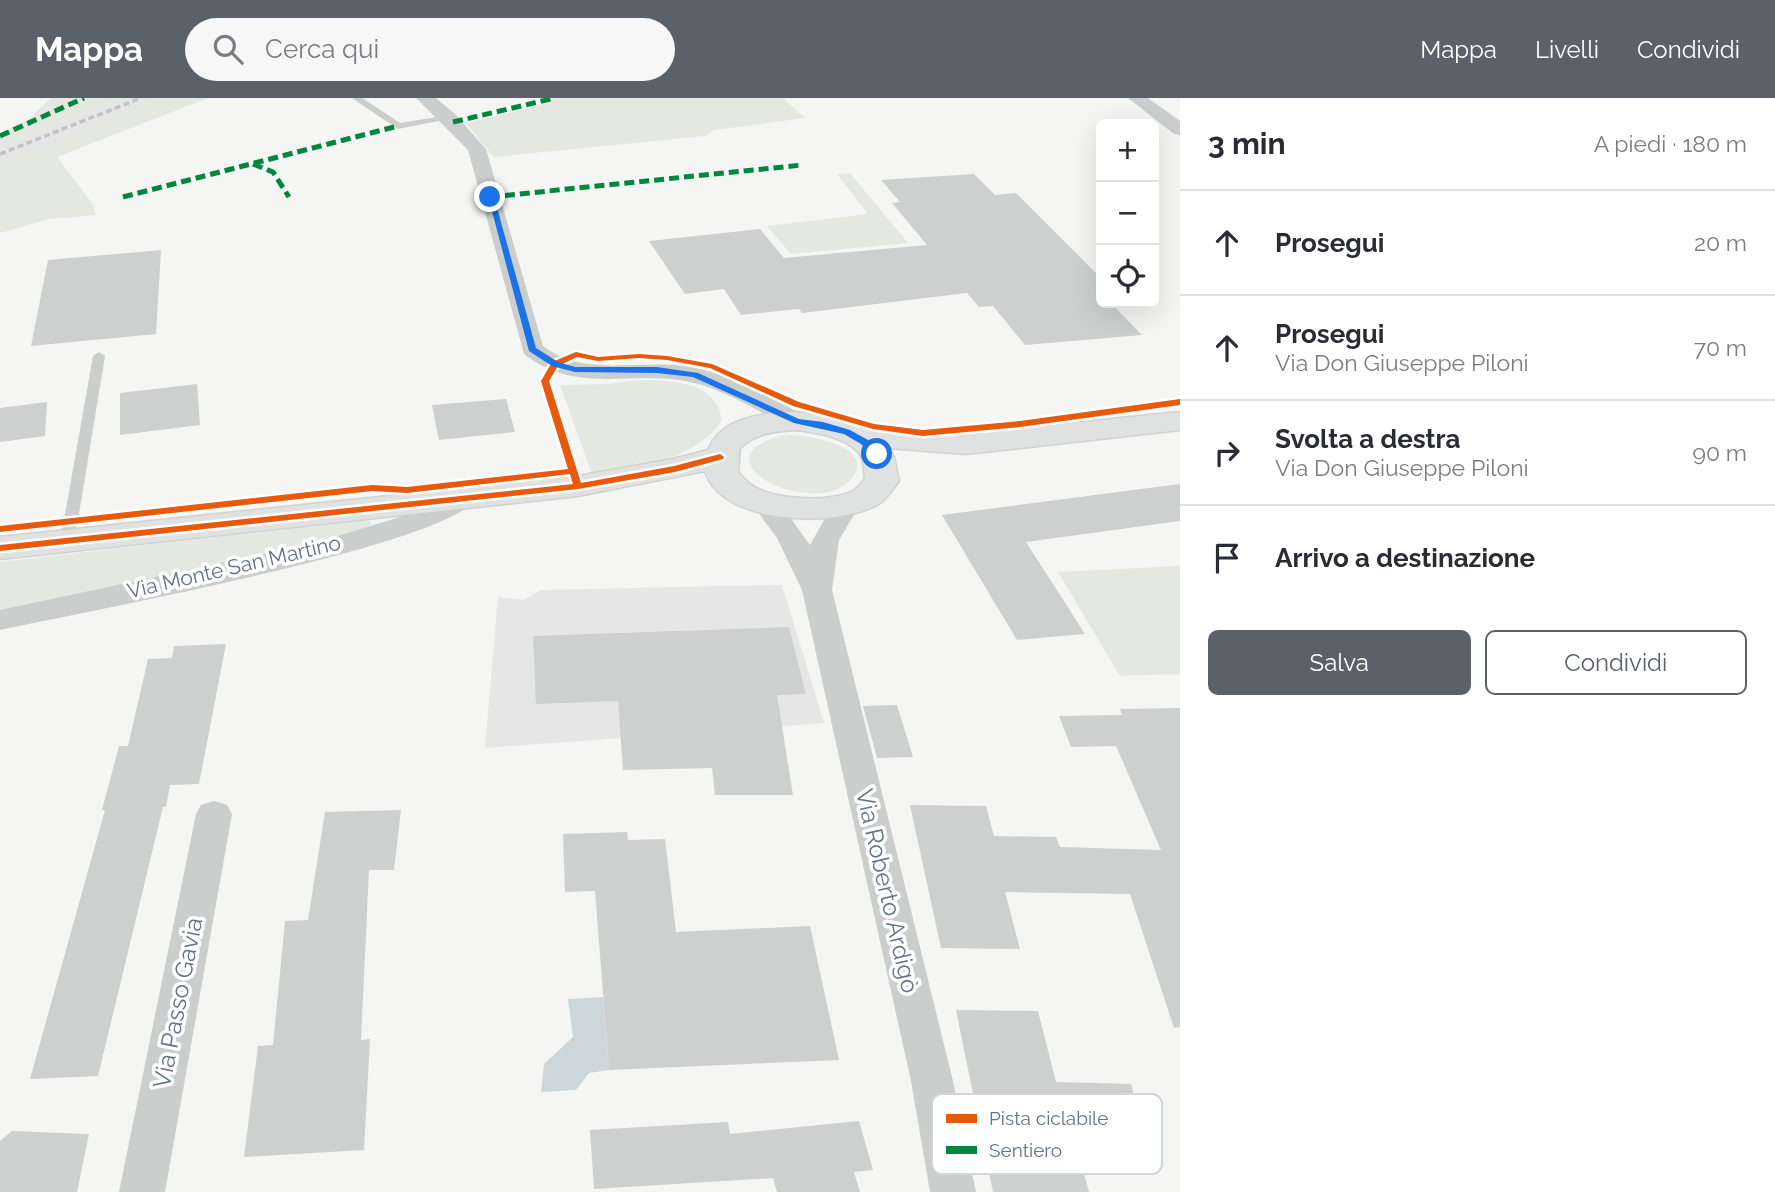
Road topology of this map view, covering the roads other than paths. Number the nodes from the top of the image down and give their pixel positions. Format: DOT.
graph roads {
  1 [pos="356,98"];
  2 [pos="425,98"];
  3 [pos="1138,98"];
  4 [pos="449,118"];
  5 [pos="1180,131"];
  6 [pos="99,356"];
  7 [pos="709,380"];
  8 [pos="797,421"];
  9 [pos="1180,421"];
  10 [pos="742,432"];
  11 [pos="847,432"];
  12 [pos="966,444"];
  13 [pos="720,457"];
  14 [pos="881,480"];
  15 [pos="578,486"];
  16 [pos="752,497"];
  17 [pos="462,499"];
  18 [pos="846,505"];
  19 [pos="65,541"];
  20 [pos="0,548"];
  21 [pos="817,590"];
  22 [pos="0,620"];
  23 [pos="214,814"];
  24 [pos="934,1094"];
  25 [pos="950,1174"];
  26 [pos="142,1192"];
  27 [pos="953,1192"];
  1 -- 4 [label="lane"];
  2 -- 4 [label="street"];
  3 -- 5 [label="street"];
  4 -- 7 [label="street"];
  6 -- 19 [label="lane"];
  7 -- 8 [label="street"];
  7 -- 10 [label="street"];
  8 -- 10 [label="street"];
  8 -- 11 [label="street"];
  9 -- 12 [label="street"];
  10 -- 13 [label="street"];
  11 -- 12 [label="street"];
  11 -- 14 [label="street"];
  12 -- 14 [label="street"];
  13 -- 15 [label="street, Via Monte San Martino"];
  13 -- 16 [label="street"];
  14 -- 18 [label="street"];
  15 -- 16 [label="street, Via Monte San Martino"];
  15 -- 17 [label="street, Via Monte San Martino"];
  16 -- 18 [label="street, Via Monte San Martino"];
  16 -- 21 [label="street, Via Roberto Ardigò"];
  17 -- 19 [label="street, Via Monte San Martino"];
  17 -- 22 [label="street, Via Monte San Martino"];
  18 -- 21 [label="street, Via Roberto Ardigò"];
  19 -- 20 [label="street, Via Monte San Martino"];
  21 -- 24 [label="street, Via Roberto Ardigò"];
  23 -- 26 [label="street, Via Passo Gavia"];
  25 -- 27 [label="street, Via Roberto Ardigò"];
}
